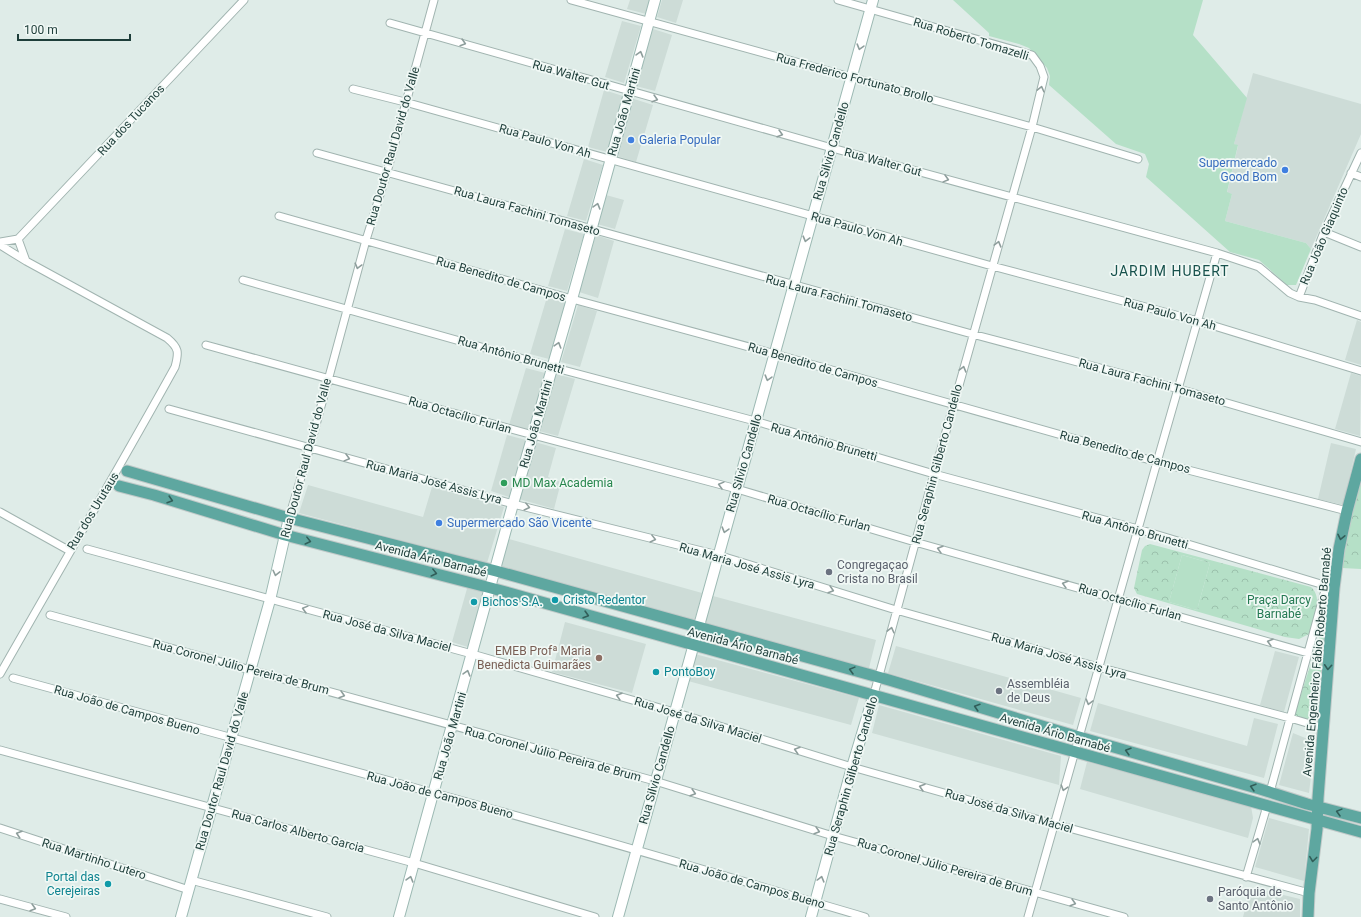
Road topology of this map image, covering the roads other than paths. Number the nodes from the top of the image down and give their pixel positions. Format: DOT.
graph roads {
  1 [pos="244,0"];
  2 [pos="434,0"];
  3 [pos="571,0"];
  4 [pos="655,0"];
  5 [pos="838,0"];
  6 [pos="872,4"];
  7 [pos="649,22"];
  8 [pos="390,23"];
  9 [pos="425,32"];
  10 [pos="851,78"];
  11 [pos="353,89"];
  12 [pos="630,92"];
  13 [pos="405,102"];
  14 [pos="1032,127"];
  15 [pos="832,148"];
  16 [pos="317,153"];
  17 [pos="1361,153"];
  18 [pos="611,159"];
  19 [pos="1138,159"];
  20 [pos="387,172"];
  21 [pos="1351,173"];
  22 [pos="1361,177"];
  23 [pos="1011,197"];
  24 [pos="279,216"];
  25 [pos="812,216"];
  26 [pos="591,229"];
  27 [pos="1324,232"];
  28 [pos="18,239"];
  29 [pos="366,240"];
  30 [pos="0,242"];
  31 [pos="0,245"];
  32 [pos="1361,247"];
  33 [pos="1217,253"];
  34 [pos="26,261"];
  35 [pos="992,266"];
  36 [pos="243,280"];
  37 [pos="794,285"];
  38 [pos="1299,297"];
  39 [pos="572,299"];
  40 [pos="347,309"];
  41 [pos="1361,316"];
  42 [pos="1198,321"];
  43 [pos="972,334"];
  44 [pos="206,345"];
  45 [pos="774,354"];
  46 [pos="552,366"];
  47 [pos="1361,372"];
  48 [pos="329,378"];
  49 [pos="1179,389"];
  50 [pos="953,404"];
  51 [pos="170,408"];
  52 [pos="755,421"];
  53 [pos="533,435"];
  54 [pos="1361,442"];
  55 [pos="310,447"];
  56 [pos="1361,459"];
  57 [pos="1157,462"];
  58 [pos="127,471"];
  59 [pos="934,474"];
  60 [pos="159,480"];
  61 [pos="119,486"];
  62 [pos="737,489"];
  63 [pos="154,495"];
  64 [pos="513,504"];
  65 [pos="0,512"];
  66 [pos="1347,512"];
  67 [pos="289,518"];
  68 [pos="1138,529"];
  69 [pos="285,535"];
  70 [pos="915,542"];
  71 [pos="87,549"];
  72 [pos="70,551"];
  73 [pos="718,556"];
  74 [pos="496,571"];
  75 [pos="491,588"];
  76 [pos="1334,588"];
  77 [pos="1118,598"];
  78 [pos="270,600"];
  79 [pos="896,610"];
  80 [pos="50,615"];
  81 [pos="698,628"];
  82 [pos="693,646"];
  83 [pos="1308,653"];
  84 [pos="472,654"];
  85 [pos="1098,667"];
  86 [pos="250,670"];
  87 [pos="0,674"];
  88 [pos="13,678"];
  89 [pos="879,678"];
  90 [pos="874,694"];
  91 [pos="674,712"];
  92 [pos="1290,718"];
  93 [pos="452,726"];
  94 [pos="1324,728"];
  95 [pos="1079,737"];
  96 [pos="231,739"];
  97 [pos="0,750"];
  98 [pos="1075,753"];
  99 [pos="852,767"];
  100 [pos="655,781"];
  101 [pos="1270,792"];
  102 [pos="434,793"];
  103 [pos="1267,806"];
  104 [pos="1317,807"];
  105 [pos="212,808"];
  106 [pos="1361,818"];
  107 [pos="1317,820"];
  108 [pos="1054,824"];
  109 [pos="0,828"];
  110 [pos="1361,832"];
  111 [pos="833,836"];
  112 [pos="636,850"];
  113 [pos="414,863"];
  114 [pos="1246,877"];
  115 [pos="190,885"];
  116 [pos="1035,892"];
  117 [pos="1309,893"];
  118 [pos="0,899"];
  119 [pos="815,902"];
  120 [pos="66,917"];
  121 [pos="181,917"];
  122 [pos="327,917"];
  123 [pos="399,917"];
  124 [pos="594,917"];
  125 [pos="618,917"];
  126 [pos="811,917"];
  127 [pos="865,917"];
  128 [pos="1028,917"];
  129 [pos="1124,917"];
  130 [pos="1308,917"];
  1 -- 28 [label="street, Rua dos Tucanos"];
  2 -- 9 [label="street, Rua Doutor Raul David do Valle"];
  3 -- 7 [label="street, Rua Frederico Fortunato Brollo"];
  4 -- 7 [label="street, Rua João Martini"];
  5 -- 6 [label="street, Rua Roberto Tomazelli"];
  6 -- 10 [label="street, Rua Silvio Candello, one-way"];
  14 -- 6 [label="street, Rua Roberto Tomazelli, one-way"];
  7 -- 10 [label="street, Rua Frederico Fortunato Brollo"];
  12 -- 7 [label="street, Rua João Martini, one-way"];
  8 -- 9 [label="street, Rua Walter Gut"];
  9 -- 12 [label="street, Rua Walter Gut, one-way"];
  9 -- 13 [label="street, Rua Doutor Raul David do Valle"];
  10 -- 14 [label="street, Rua Frederico Fortunato Brollo"];
  10 -- 15 [label="street, Rua Silvio Candello"];
  11 -- 13 [label="street, Rua Paulo Von Ah"];
  12 -- 15 [label="street, Rua Walter Gut, one-way"];
  12 -- 18 [label="street, Rua João Martini"];
  13 -- 18 [label="street, Rua Paulo Von Ah"];
  13 -- 20 [label="street, Rua Doutor Raul David do Valle"];
  14 -- 19 [label="street, Rua Frederico Fortunato Brollo"];
  14 -- 23 [label="street, Rua Seraphin Gilberto Candello"];
  15 -- 23 [label="street, Rua Walter Gut, one-way"];
  15 -- 25 [label="street, Rua Silvio Candello"];
  16 -- 20 [label="street, Rua Laura Fachini Tomaseto"];
  17 -- 21 [label="street, Rua João Giaquinto"];
  18 -- 25 [label="street, Rua Paulo Von Ah"];
  26 -- 18 [label="street, Rua João Martini, one-way"];
  20 -- 26 [label="street, Rua Laura Fachini Tomaseto"];
  20 -- 29 [label="street, Rua Doutor Raul David do Valle"];
  21 -- 22 [label="street"];
  21 -- 27 [label="street, Rua João Giaquinto"];
  23 -- 33 [label="street, Rua Walter Gut"];
  35 -- 23 [label="street, Rua Seraphin Gilberto Candello, one-way"];
  24 -- 29 [label="street, Rua Benedito de Campos"];
  25 -- 35 [label="street, Rua Paulo Von Ah"];
  25 -- 37 [label="street, Rua Silvio Candello, one-way"];
  26 -- 37 [label="street, Rua Laura Fachini Tomaseto"];
  26 -- 39 [label="street, Rua João Martini"];
  27 -- 32 [label="street"];
  27 -- 38 [label="street, Rua João Giaquinto"];
  28 -- 30 [label="street"];
  28 -- 34 [label="street"];
  29 -- 39 [label="street, Rua Benedito de Campos"];
  29 -- 40 [label="street, Rua Doutor Raul David do Valle, one-way"];
  31 -- 34 [label="street"];
  33 -- 38 [label="street, Rua Walter Gut"];
  33 -- 42 [label="street"];
  34 -- 72 [label="street, Rua dos Urutaus"];
  35 -- 42 [label="street, Rua Paulo Von Ah"];
  35 -- 43 [label="street, Rua Seraphin Gilberto Candello"];
  36 -- 40 [label="street, Rua Antônio Brunetti"];
  37 -- 43 [label="street, Rua Laura Fachini Tomaseto"];
  37 -- 45 [label="street, Rua Silvio Candello"];
  38 -- 41 [label="street, Rua Walter Gut"];
  39 -- 45 [label="street, Rua Benedito de Campos"];
  46 -- 39 [label="street, Rua João Martini, one-way"];
  40 -- 46 [label="street, Rua Antônio Brunetti"];
  40 -- 48 [label="street, Rua Doutor Raul David do Valle"];
  42 -- 47 [label="street, Rua Paulo Von Ah"];
  42 -- 49 [label="street"];
  43 -- 49 [label="street, Rua Laura Fachini Tomaseto"];
  50 -- 43 [label="street, Rua Seraphin Gilberto Candello, one-way"];
  44 -- 48 [label="street, Rua Octacílio Furlan"];
  45 -- 50 [label="street, Rua Benedito de Campos"];
  45 -- 52 [label="street, Rua Silvio Candello, one-way"];
  46 -- 52 [label="street, Rua Antônio Brunetti"];
  46 -- 53 [label="street, Rua João Martini"];
  48 -- 53 [label="street, Rua Octacílio Furlan"];
  48 -- 55 [label="street, Rua Doutor Raul David do Valle"];
  49 -- 54 [label="street, Rua Laura Fachini Tomaseto"];
  49 -- 57 [label="street"];
  50 -- 57 [label="street, Rua Benedito de Campos"];
  50 -- 59 [label="street, Rua Seraphin Gilberto Candello"];
  51 -- 55 [label="street, Rua Maria José Assis Lyra"];
  52 -- 59 [label="street, Rua Antônio Brunetti"];
  52 -- 62 [label="street, Rua Silvio Candello"];
  62 -- 53 [label="street, Rua Octacílio Furlan, one-way"];
  53 -- 64 [label="street, Rua João Martini"];
  55 -- 64 [label="street, Rua Maria José Assis Lyra, one-way"];
  55 -- 67 [label="street, Rua Doutor Raul David do Valle"];
  56 -- 66 [label="main road, Avenida Engenheiro Fábio Roberto Barnabé"];
  57 -- 66 [label="street, Rua Benedito de Campos"];
  57 -- 68 [label="street"];
  58 -- 60 [label="main road, Avenida Ário Barnabé"];
  59 -- 68 [label="street, Rua Antônio Brunetti"];
  59 -- 70 [label="street, Rua Seraphin Gilberto Candello"];
  60 -- 63 [label="main road"];
  60 -- 67 [label="main road, Avenida Ário Barnabé"];
  61 -- 63 [label="main road, Avenida Ário Barnabé"];
  62 -- 70 [label="street, Rua Octacílio Furlan"];
  62 -- 73 [label="street, Rua Silvio Candello, one-way"];
  63 -- 69 [label="main road, Avenida Ário Barnabé, one-way"];
  64 -- 73 [label="street, Rua Maria José Assis Lyra, one-way"];
  64 -- 74 [label="street, Rua João Martini"];
  65 -- 72 [label="street"];
  66 -- 76 [label="main road, Avenida Engenheiro Fábio Roberto Barnabé, one-way"];
  67 -- 69 [label="street, Rua Doutor Raul David do Valle"];
  67 -- 74 [label="main road, Avenida Ário Barnabé"];
  68 -- 76 [label="street, Rua Antônio Brunetti"];
  68 -- 77 [label="street"];
  69 -- 75 [label="main road, Avenida Ário Barnabé, one-way"];
  69 -- 78 [label="street, Rua Doutor Raul David do Valle, one-way"];
  77 -- 70 [label="street, Rua Octacílio Furlan, one-way"];
  70 -- 79 [label="street, Rua Seraphin Gilberto Candello"];
  71 -- 78 [label="street, Rua José da Silva Maciel"];
  72 -- 87 [label="street, Rua dos Urutaus"];
  73 -- 79 [label="street, Rua Maria José Assis Lyra, one-way"];
  73 -- 81 [label="street, Rua Silvio Candello"];
  74 -- 75 [label="street, Rua João Martini"];
  74 -- 81 [label="main road, Avenida Ário Barnabé"];
  75 -- 82 [label="main road, Avenida Ário Barnabé, one-way"];
  75 -- 84 [label="street, Rua João Martini"];
  76 -- 83 [label="street"];
  76 -- 94 [label="main road, Avenida Engenheiro Fábio Roberto Barnabé, one-way"];
  83 -- 77 [label="street, Rua Octacílio Furlan, one-way"];
  77 -- 85 [label="street"];
  84 -- 78 [label="street, Rua José da Silva Maciel, one-way"];
  78 -- 86 [label="street, Rua Doutor Raul David do Valle"];
  79 -- 85 [label="street, Rua Maria José Assis Lyra"];
  89 -- 79 [label="street, Rua Seraphin Gilberto Candello, one-way"];
  80 -- 86 [label="street, Rua Coronel Júlio Pereira de Brum"];
  81 -- 82 [label="street, Rua Silvio Candello"];
  89 -- 81 [label="main road, Avenida Ário Barnabé, one-way"];
  82 -- 90 [label="main road, Avenida Ário Barnabé"];
  82 -- 91 [label="street, Rua Silvio Candello"];
  83 -- 92 [label="street"];
  91 -- 84 [label="street, Rua José da Silva Maciel, one-way"];
  93 -- 84 [label="street, Rua João Martini, one-way"];
  85 -- 92 [label="street, Rua Maria José Assis Lyra"];
  85 -- 95 [label="street, one-way"];
  86 -- 93 [label="street, Rua Coronel Júlio Pereira de Brum, one-way"];
  86 -- 96 [label="street, Rua Doutor Raul David do Valle"];
  88 -- 96 [label="street, Rua João de Campos Bueno"];
  89 -- 90 [label="street, Rua Seraphin Gilberto Candello"];
  95 -- 89 [label="main road, Avenida Ário Barnabé, one-way"];
  90 -- 98 [label="main road, Avenida Ário Barnabé"];
  90 -- 99 [label="street, Rua Seraphin Gilberto Candello"];
  99 -- 91 [label="street, Rua José da Silva Maciel, one-way"];
  91 -- 100 [label="street, Rua Silvio Candello"];
  92 -- 94 [label="street, Rua Maria José Assis Lyra"];
  92 -- 101 [label="street"];
  93 -- 100 [label="street, Rua Coronel Júlio Pereira de Brum"];
  93 -- 102 [label="street, Rua João Martini"];
  94 -- 104 [label="main road, Avenida Engenheiro Fábio Roberto Barnabé"];
  95 -- 98 [label="street"];
  101 -- 95 [label="main road, Avenida Ário Barnabé, one-way"];
  96 -- 102 [label="street, Rua João de Campos Bueno"];
  96 -- 105 [label="street, Rua Doutor Raul David do Valle"];
  97 -- 105 [label="street, Rua Carlos Alberto Garcia"];
  98 -- 103 [label="main road, Avenida Ário Barnabé"];
  98 -- 108 [label="street, one-way"];
  108 -- 99 [label="street, Rua José da Silva Maciel, one-way"];
  99 -- 111 [label="street, Rua Seraphin Gilberto Candello"];
  100 -- 111 [label="street, Rua Coronel Júlio Pereira de Brum, one-way"];
  100 -- 112 [label="street, Rua Silvio Candello"];
  101 -- 104 [label="main road, Avenida Ário Barnabé"];
  102 -- 112 [label="street, Rua João de Campos Bueno"];
  102 -- 113 [label="street, Rua João Martini"];
  103 -- 107 [label="main road, Avenida Ário Barnabé"];
  114 -- 103 [label="street, one-way"];
  106 -- 104 [label="main road, Avenida Ário Barnabé, one-way"];
  104 -- 107 [label="main road, Avenida Engenheiro Fábio Roberto Barnabé"];
  105 -- 113 [label="street, Rua Carlos Alberto Garcia"];
  105 -- 115 [label="street, Rua Doutor Raul David do Valle"];
  107 -- 110 [label="main road, Avenida Ário Barnabé"];
  107 -- 117 [label="main road, Avenida Engenheiro Fábio Roberto Barnabé, one-way"];
  108 -- 114 [label="street, Rua José da Silva Maciel"];
  108 -- 116 [label="street"];
  115 -- 109 [label="street, Rua Martinho Lutero, one-way"];
  111 -- 116 [label="street, Rua Coronel Júlio Pereira de Brum"];
  119 -- 111 [label="street, Rua Seraphin Gilberto Candello, one-way"];
  112 -- 119 [label="street, Rua João de Campos Bueno"];
  112 -- 125 [label="street, Rua Silvio Candello"];
  123 -- 113 [label="street, Rua João Martini, one-way"];
  113 -- 124 [label="street, Rua Carlos Alberto Garcia"];
  114 -- 117 [label="street, Rua José da Silva Maciel"];
  115 -- 121 [label="street, Rua Doutor Raul David do Valle"];
  115 -- 122 [label="street, Rua Martinho Lutero"];
  116 -- 128 [label="street"];
  116 -- 129 [label="street, Rua Coronel Júlio Pereira de Brum, one-way"];
  117 -- 130 [label="main road, Avenida Engenheiro Fábio Roberto Barnabé"];
  118 -- 120 [label="street, one-way"];
  119 -- 126 [label="street, Rua Seraphin Gilberto Candello"];
  119 -- 127 [label="street, Rua João de Campos Bueno"];
}
